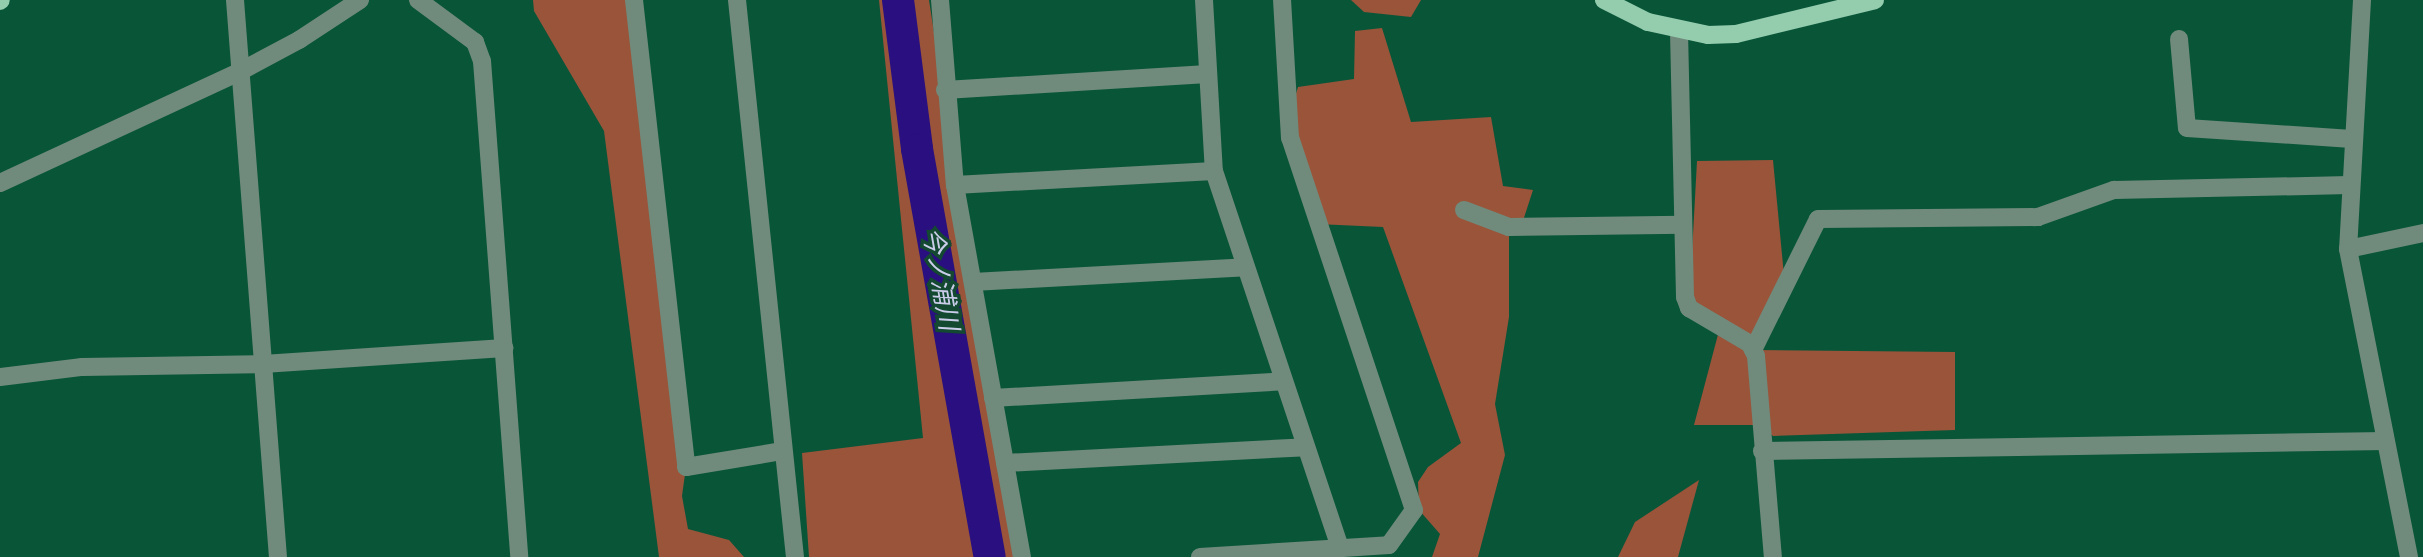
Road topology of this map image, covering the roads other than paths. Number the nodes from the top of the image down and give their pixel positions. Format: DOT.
graph roads {
  1 [pos="235,0"];
  2 [pos="360,0"];
  3 [pos="418,0"];
  4 [pos="634,0"];
  5 [pos="737,0"];
  6 [pos="940,0"];
  7 [pos="1204,0"];
  8 [pos="1282,0"];
  9 [pos="1604,0"];
  10 [pos="1875,0"];
  11 [pos="2362,0"];
  12 [pos="1855,3"];
  13 [pos="1679,32"];
  14 [pos="2179,38"];
  15 [pos="241,71"];
  16 [pos="1208,74"];
  17 [pos="945,90"];
  18 [pos="2352,139"];
  19 [pos="1214,171"];
  20 [pos="0,183"];
  21 [pos="955,185"];
  22 [pos="2349,185"];
  23 [pos="1465,210"];
  24 [pos="1683,225"];
  25 [pos="2423,233"];
  26 [pos="2348,249"];
  27 [pos="1246,267"];
  28 [pos="972,282"];
  29 [pos="504,348"];
  30 [pos="1753,350"];
  31 [pos="263,364"];
  32 [pos="0,377"];
  33 [pos="1284,381"];
  34 [pos="993,398"];
  35 [pos="2385,441"];
  36 [pos="1306,447"];
  37 [pos="783,451"];
  38 [pos="1762,451"];
  39 [pos="1005,463"];
  40 [pos="1340,548"];
  41 [pos="278,557"];
  42 [pos="519,557"];
  43 [pos="795,557"];
  44 [pos="1022,557"];
  45 [pos="1200,557"];
  46 [pos="1773,557"];
  47 [pos="2409,557"];
  1 -- 15 [label="street"];
  2 -- 15 [label="street"];
  3 -- 29 [label="street"];
  4 -- 37 [label="street"];
  5 -- 37 [label="street"];
  6 -- 17 [label="street"];
  7 -- 16 [label="street"];
  8 -- 40 [label="street"];
  9 -- 13 [label="main road"];
  10 -- 12 [label="main road"];
  11 -- 18 [label="street"];
  12 -- 13 [label="main road"];
  13 -- 24 [label="street"];
  14 -- 18 [label="street"];
  15 -- 20 [label="street"];
  15 -- 31 [label="street"];
  16 -- 17 [label="street"];
  16 -- 19 [label="street"];
  17 -- 21 [label="street"];
  18 -- 22 [label="street"];
  19 -- 21 [label="street"];
  19 -- 27 [label="street"];
  21 -- 28 [label="street"];
  22 -- 26 [label="street"];
  22 -- 30 [label="street"];
  23 -- 24 [label="street"];
  24 -- 30 [label="street"];
  25 -- 26 [label="street"];
  26 -- 35 [label="street"];
  27 -- 28 [label="street"];
  27 -- 33 [label="street"];
  28 -- 34 [label="street"];
  29 -- 31 [label="street"];
  29 -- 42 [label="street"];
  30 -- 38 [label="street"];
  31 -- 32 [label="street"];
  31 -- 41 [label="street"];
  33 -- 34 [label="street"];
  33 -- 36 [label="street"];
  34 -- 39 [label="street"];
  35 -- 38 [label="street"];
  35 -- 47 [label="street"];
  36 -- 39 [label="street"];
  36 -- 40 [label="street"];
  37 -- 43 [label="street"];
  38 -- 46 [label="street"];
  39 -- 44 [label="street"];
  40 -- 45 [label="street"];
}
